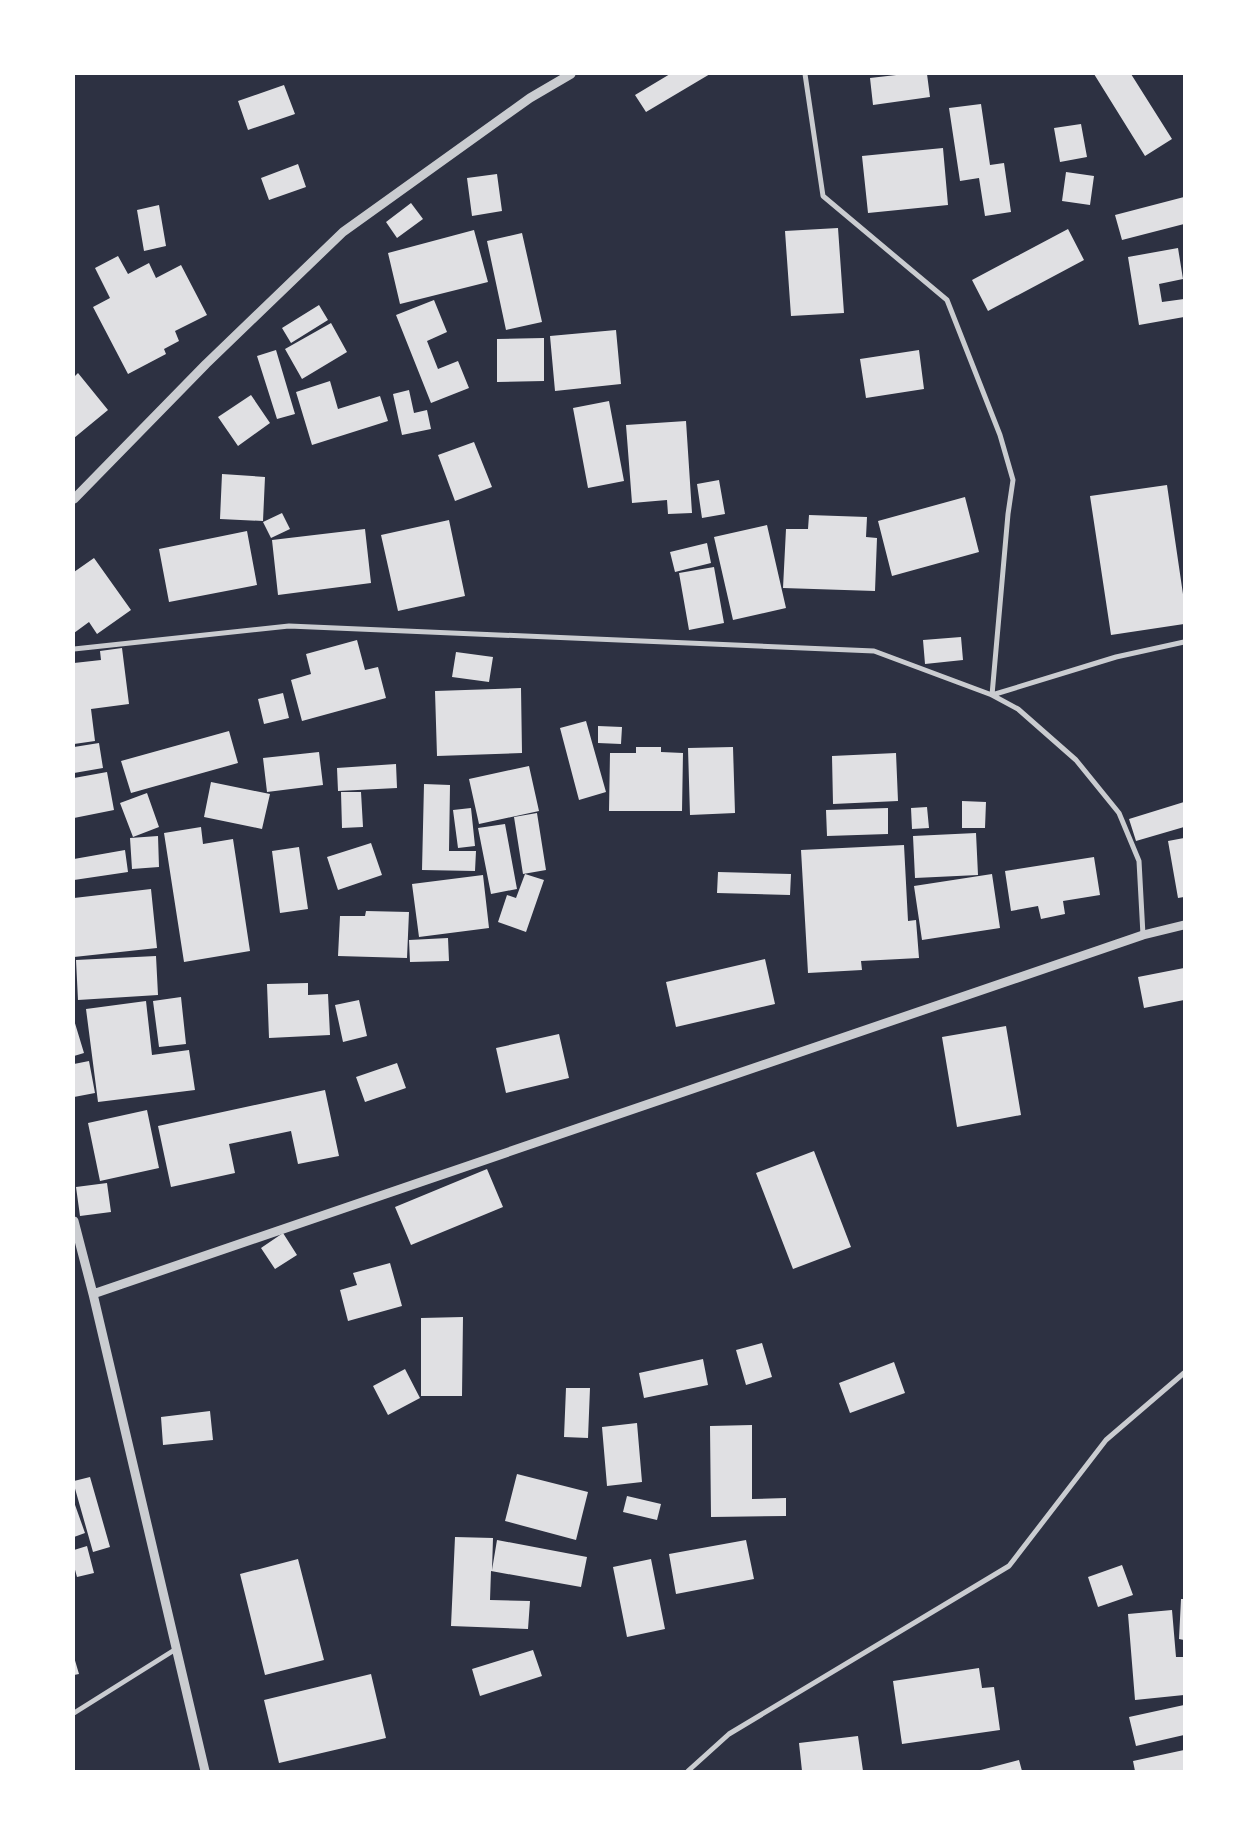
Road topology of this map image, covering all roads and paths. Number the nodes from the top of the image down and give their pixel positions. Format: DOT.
graph roads {
  1 [pos="571,74"];
  2 [pos="805,74"];
  3 [pos="74,499"];
  4 [pos="1184,642"];
  5 [pos="74,649"];
  6 [pos="992,695"];
  7 [pos="1184,924"];
  8 [pos="1143,935"];
  9 [pos="74,1221"];
  10 [pos="93,1294"];
  11 [pos="1184,1373"];
  12 [pos="176,1649"];
  13 [pos="74,1713"];
  14 [pos="205,1771"];
  15 [pos="688,1771"];
  1 -- 3 [label="street"];
  2 -- 6 [label="street"];
  4 -- 6 [label="street"];
  5 -- 6 [label="street"];
  6 -- 8 [label="street"];
  7 -- 8 [label="street"];
  8 -- 10 [label="street"];
  9 -- 10 [label="street"];
  10 -- 12 [label="street"];
  11 -- 15 [label="street"];
  12 -- 13 [label="street"];
  12 -- 14 [label="street"];
}
